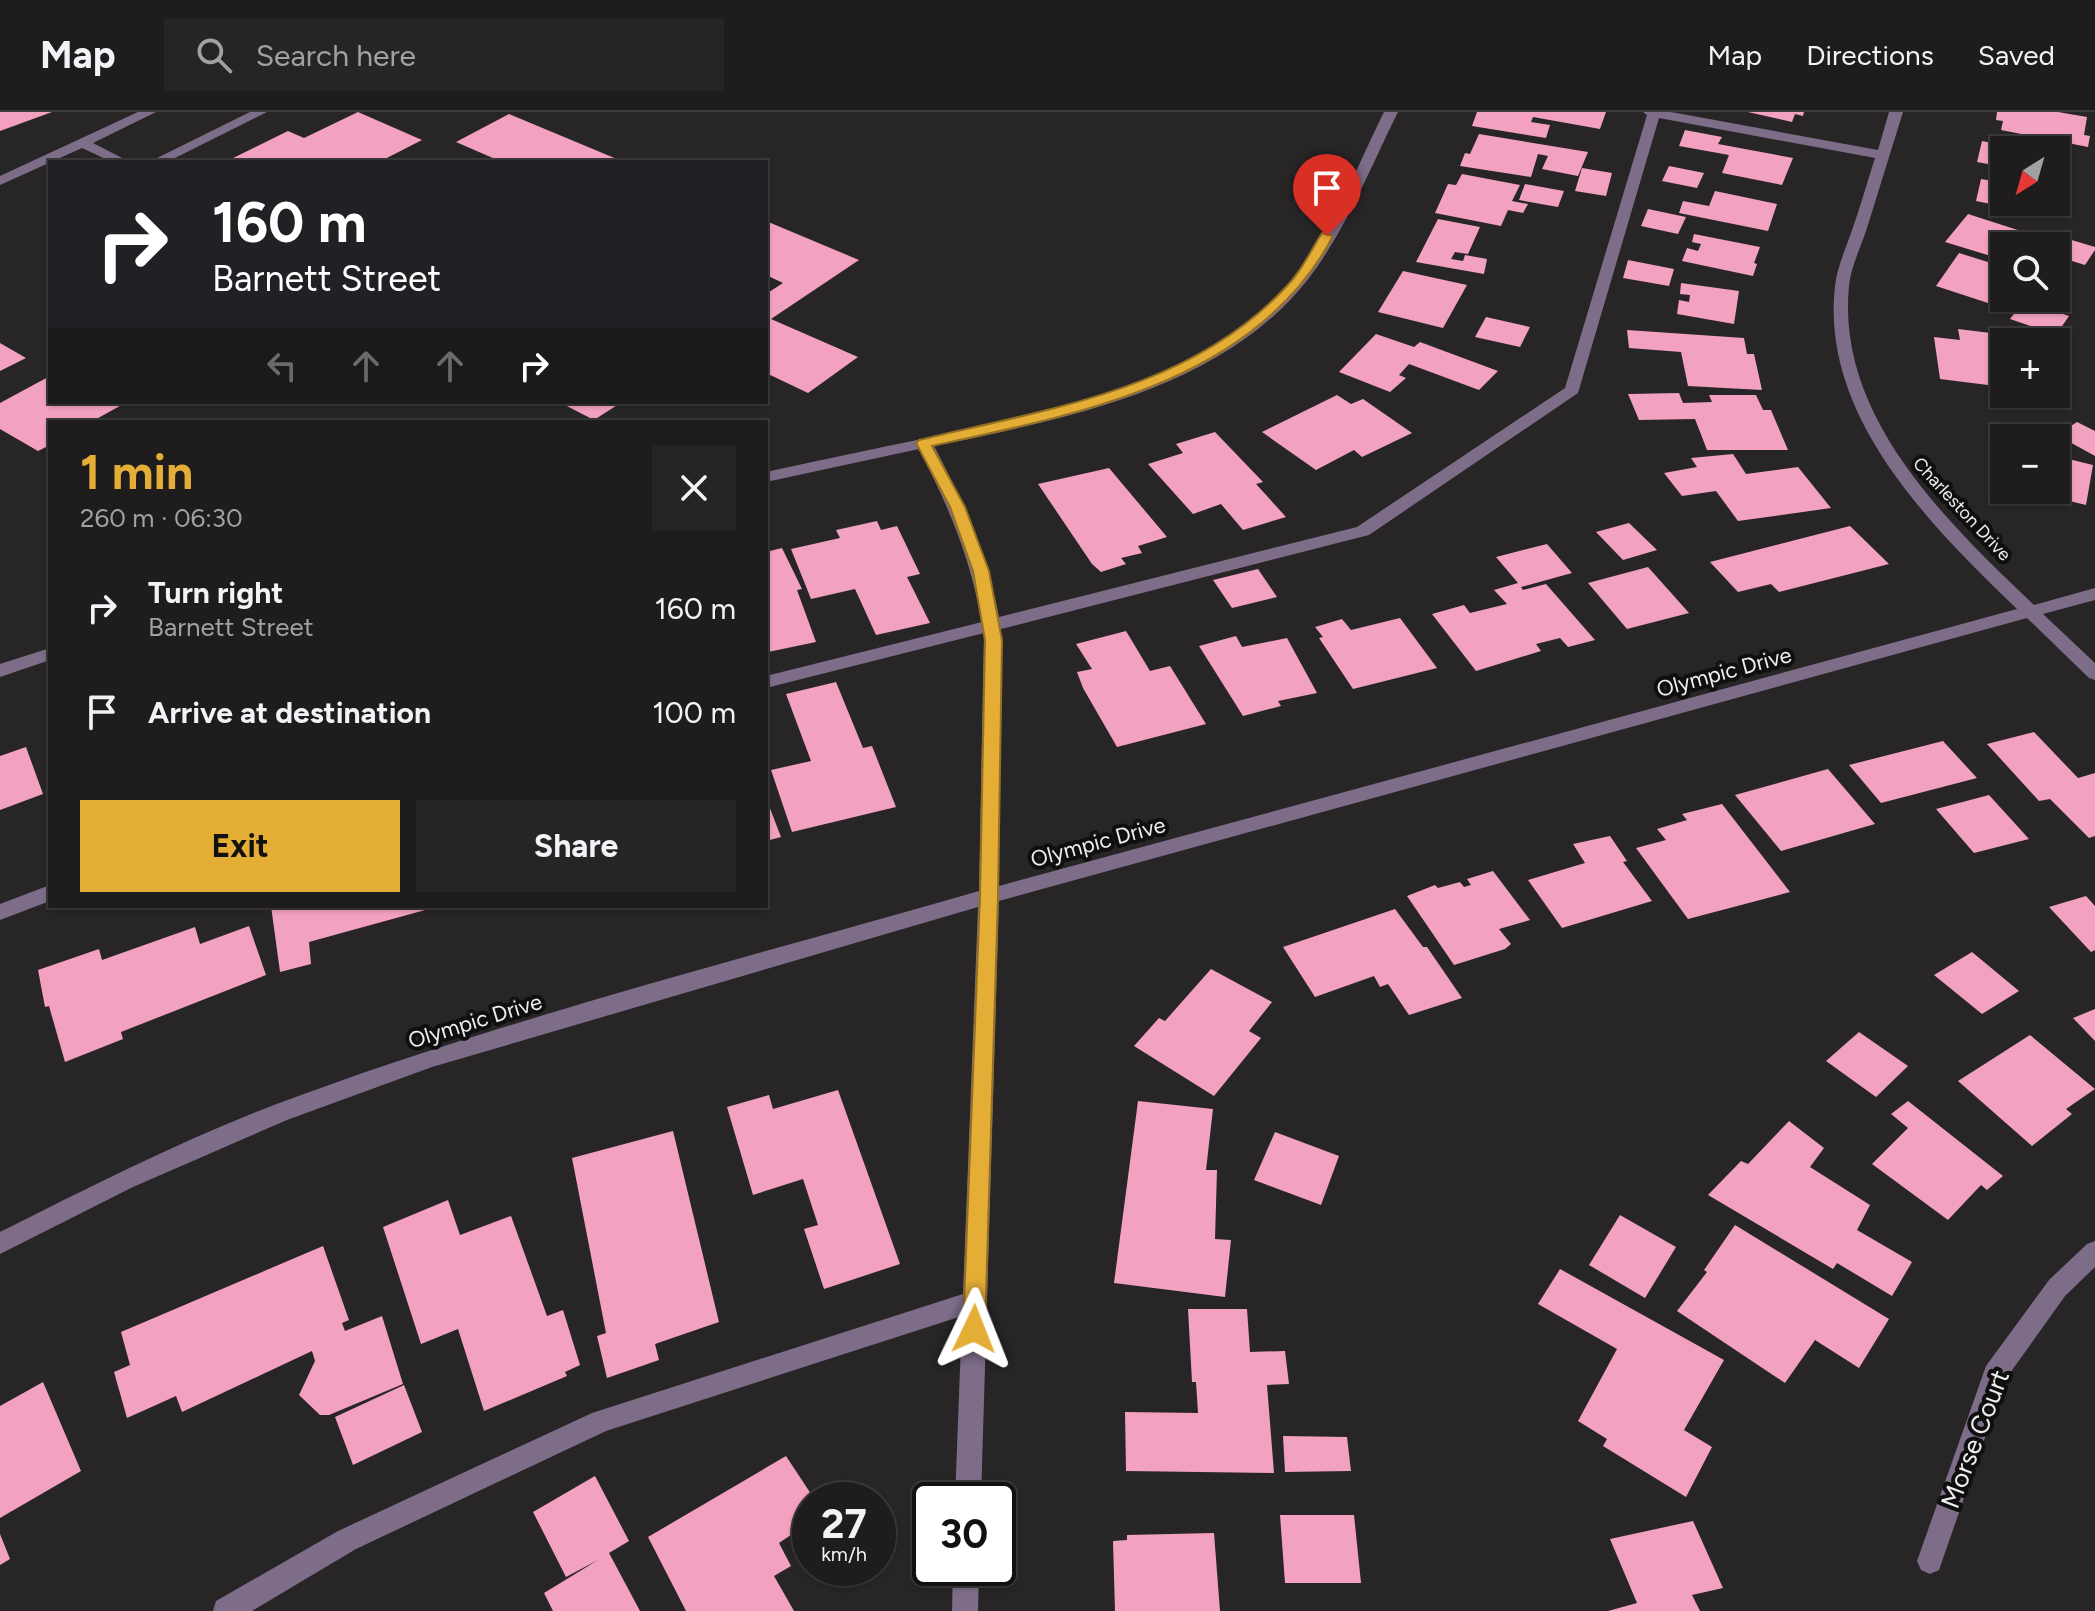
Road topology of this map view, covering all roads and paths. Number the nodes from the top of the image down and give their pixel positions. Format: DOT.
graph roads {
  1 [pos="149,112"];
  2 [pos="260,112"];
  3 [pos="1391,112"];
  4 [pos="1652,112"];
  5 [pos="1896,112"];
  6 [pos="83,143"];
  7 [pos="1883,155"];
  8 [pos="119,160"];
  9 [pos="160,160"];
  10 [pos="0,181"];
  11 [pos="924,443"];
  12 [pos="768,477"];
  13 [pos="2095,594"];
  14 [pos="2033,612"];
  15 [pos="991,625"];
  16 [pos="48,655"];
  17 [pos="0,671"];
  18 [pos="2095,674"];
  19 [pos="768,681"];
  20 [pos="48,894"];
  21 [pos="989,896"];
  22 [pos="0,912"];
  23 [pos="0,1244"];
  24 [pos="2095,1251"];
  25 [pos="975,1301"];
  26 [pos="969,1482"];
  27 [pos="1930,1561"];
  28 [pos="966,1586"];
  29 [pos="226,1611"];
  30 [pos="965,1611"];
  1 -- 6 [label="street"];
  2 -- 9 [label="street"];
  3 -- 11 [label="street"];
  4 -- 7 [label="street"];
  4 -- 15 [label="street"];
  5 -- 7 [label="street, Charleston Drive"];
  6 -- 8 [label="street"];
  6 -- 10 [label="street"];
  7 -- 14 [label="street, Charleston Drive"];
  11 -- 12 [label="street"];
  11 -- 15 [label="street"];
  13 -- 14 [label="street, Olympic Drive"];
  14 -- 18 [label="street, Charleston Drive"];
  14 -- 21 [label="street, Olympic Drive"];
  15 -- 19 [label="street"];
  15 -- 21 [label="street"];
  16 -- 17 [label="street"];
  20 -- 22 [label="street"];
  21 -- 23 [label="street, Olympic Drive"];
  21 -- 25 [label="street"];
  24 -- 27 [label="street, Morse Court"];
  25 -- 26 [label="street"];
  25 -- 29 [label="street"];
  28 -- 30 [label="street"];
}
